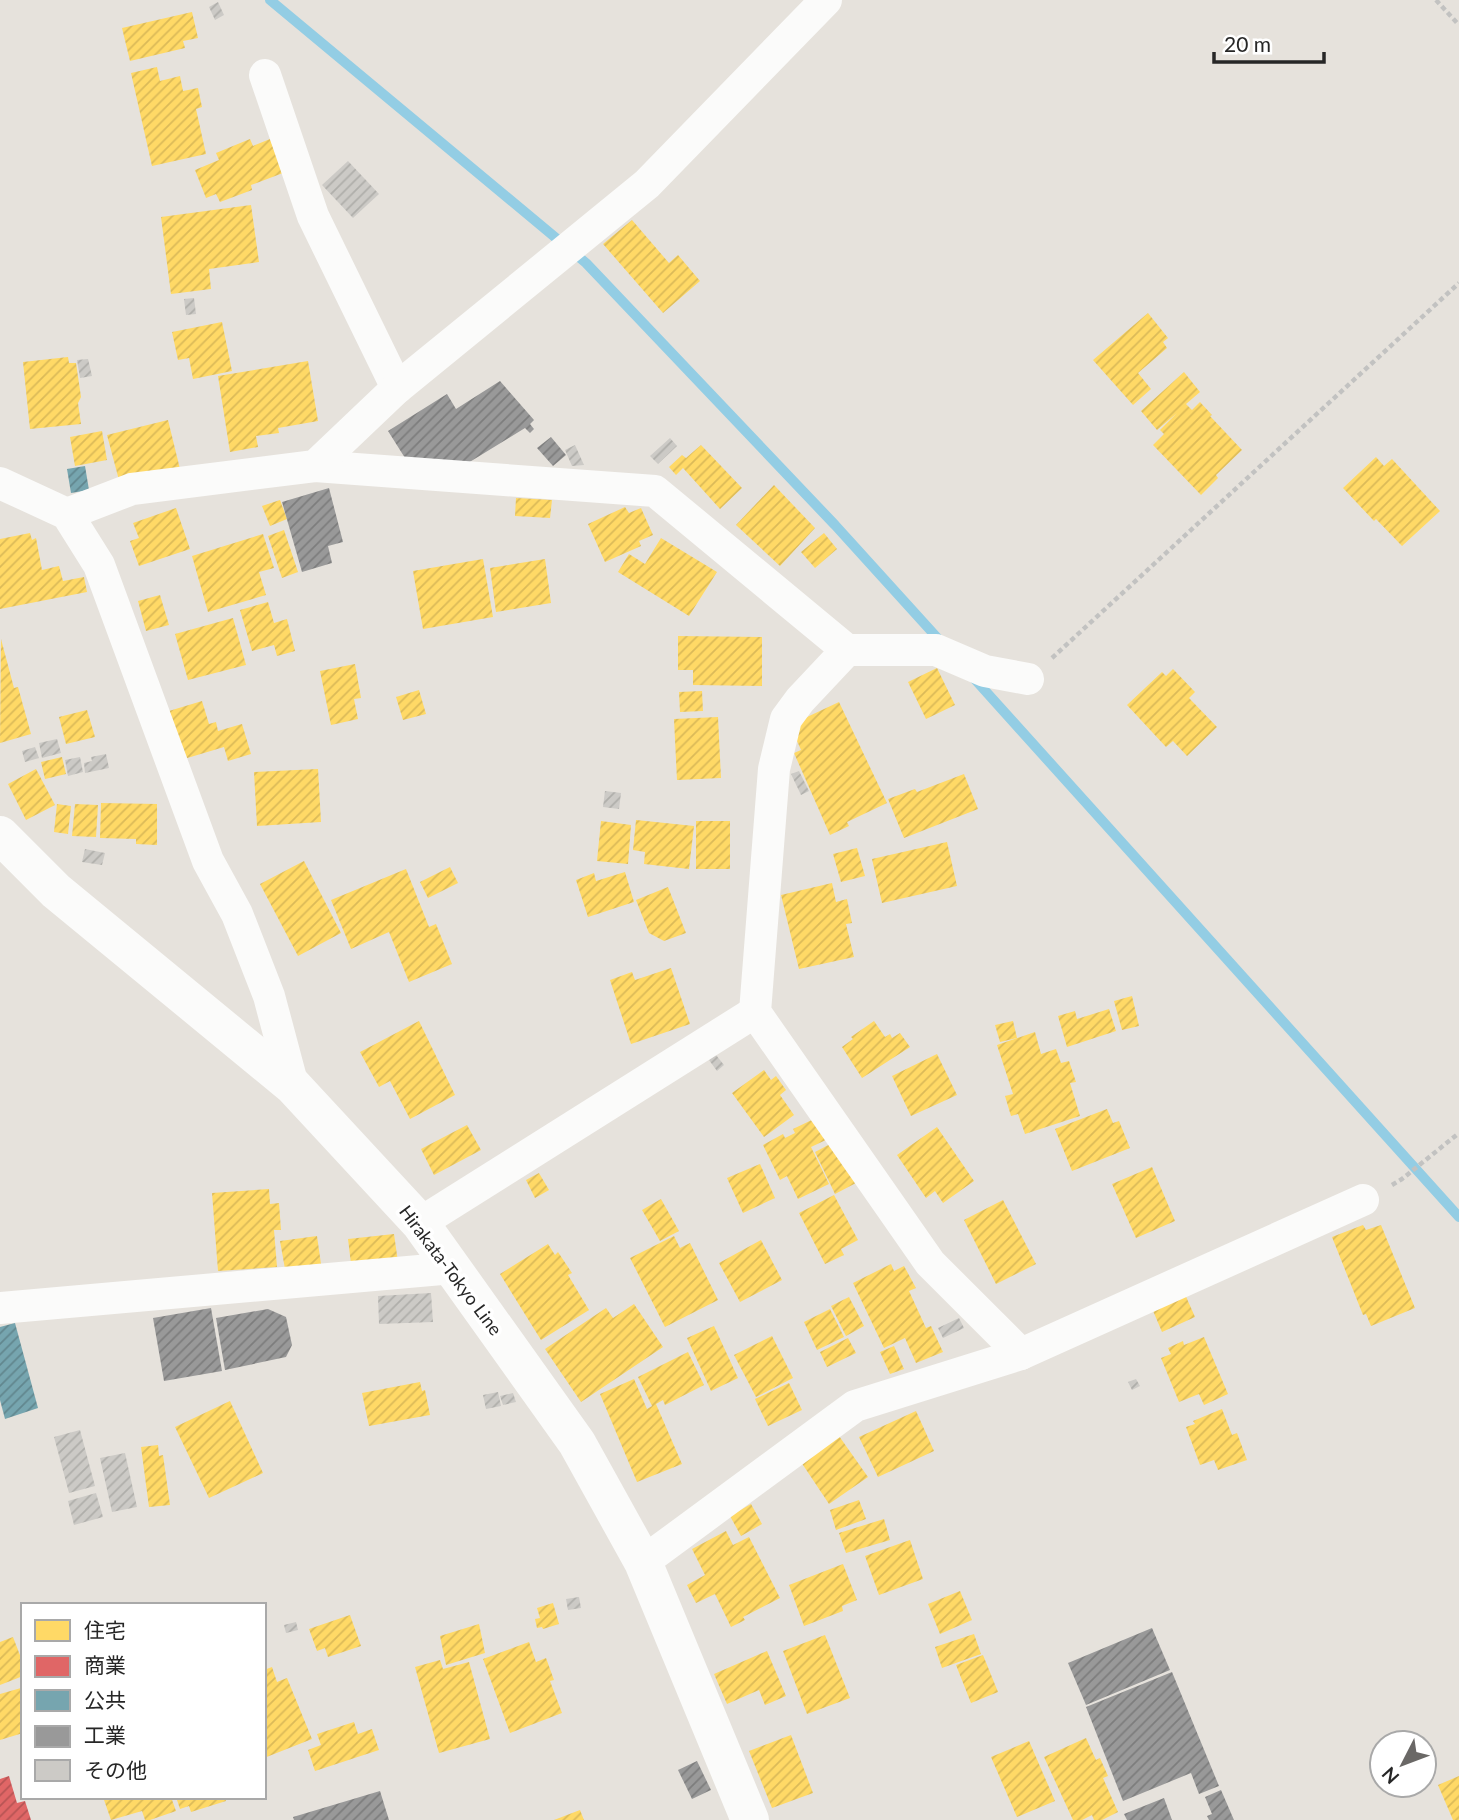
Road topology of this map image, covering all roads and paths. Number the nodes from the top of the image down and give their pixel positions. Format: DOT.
graph roads {
  1 [pos="825,0"];
  2 [pos="1436,0"];
  3 [pos="1459,25"];
  4 [pos="265,75"];
  5 [pos="1459,283"];
  6 [pos="397,388"];
  7 [pos="314,466"];
  8 [pos="0,483"];
  9 [pos="67,513"];
  10 [pos="847,650"];
  11 [pos="1028,680"];
  12 [pos="0,835"];
  13 [pos="755,1012"];
  14 [pos="293,1086"];
  15 [pos="1459,1133"];
  16 [pos="1363,1200"];
  17 [pos="420,1223"];
  18 [pos="453,1268"];
  19 [pos="0,1308"];
  20 [pos="1021,1353"];
  21 [pos="643,1562"];
  22 [pos="750,1820"];
  1 -- 6 [label="street"];
  2 -- 3 [label="path"];
  4 -- 6 [label="street"];
  5 -- 11 [label="path"];
  6 -- 7 [label="street"];
  7 -- 9 [label="street"];
  7 -- 10 [label="street"];
  8 -- 9 [label="street"];
  9 -- 14 [label="street"];
  10 -- 11 [label="street"];
  10 -- 13 [label="street"];
  12 -- 14 [label="main road, Hirakata-Tokyo Line"];
  13 -- 17 [label="street"];
  13 -- 20 [label="street"];
  14 -- 17 [label="main road, Hirakata-Tokyo Line"];
  15 -- 16 [label="path"];
  16 -- 20 [label="street"];
  17 -- 18 [label="main road, Hirakata-Tokyo Line"];
  18 -- 19 [label="street"];
  18 -- 21 [label="main road, Hirakata-Tokyo Line"];
  20 -- 21 [label="street"];
  21 -- 22 [label="main road, Hirakata-Tokyo Line"];
}
